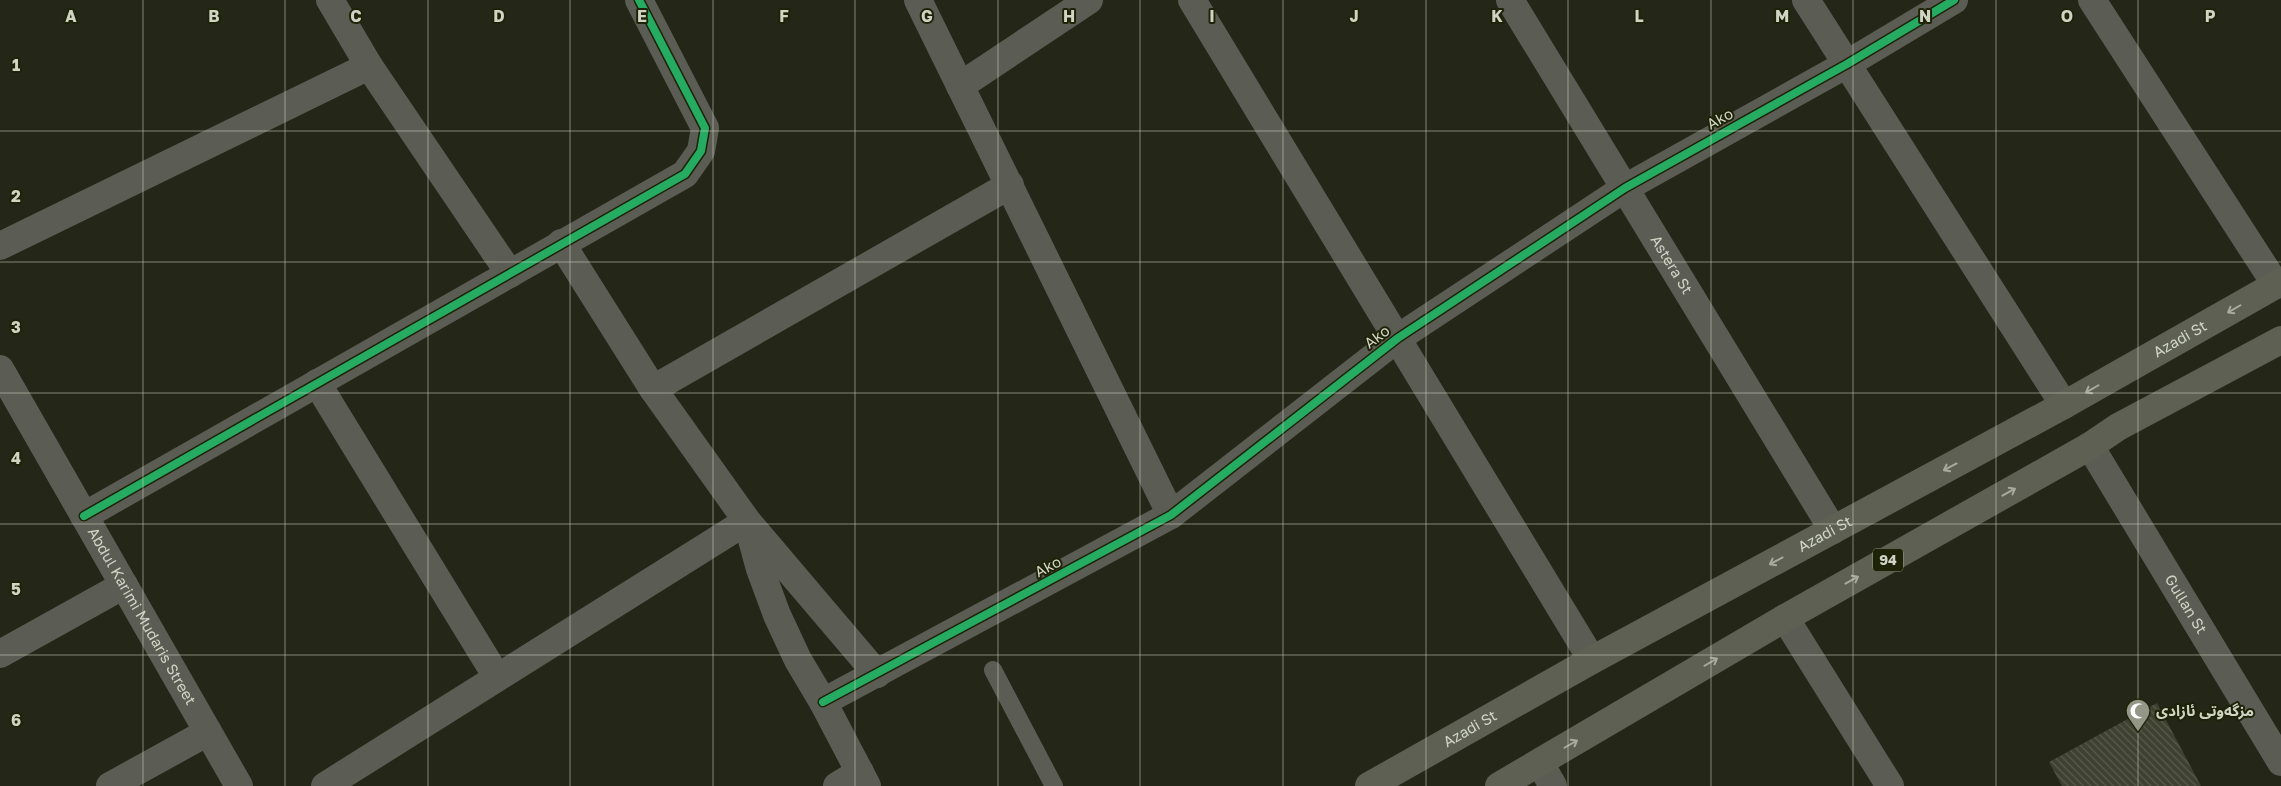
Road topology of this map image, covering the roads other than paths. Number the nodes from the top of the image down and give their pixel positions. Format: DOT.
graph roads {
  1 [pos="330,0"];
  2 [pos="639,0"];
  3 [pos="918,0"];
  4 [pos="1089,0"];
  5 [pos="1192,0"];
  6 [pos="1510,0"];
  7 [pos="1806,0"];
  8 [pos="1954,0"];
  9 [pos="2092,0"];
  10 [pos="1847,64"];
  11 [pos="369,66"];
  12 [pos="960,86"];
  13 [pos="1010,184"];
  14 [pos="1625,188"];
  15 [pos="561,243"];
  16 [pos="0,246"];
  17 [pos="510,274"];
  18 [pos="2278,283"];
  19 [pos="1398,338"];
  20 [pos="2281,340"];
  21 [pos="0,369"];
  22 [pos="317,383"];
  23 [pos="653,389"];
  24 [pos="2064,405"];
  25 [pos="2090,446"];
  26 [pos="1171,515"];
  27 [pos="84,516"];
  28 [pos="747,521"];
  29 [pos="1833,530"];
  30 [pos="124,586"];
  31 [pos="1785,618"];
  32 [pos="0,654"];
  33 [pos="1592,660"];
  34 [pos="993,670"];
  35 [pos="877,674"];
  36 [pos="496,677"];
  37 [pos="823,702"];
  38 [pos="208,732"];
  39 [pos="1540,762"];
  40 [pos="2281,762"];
  41 [pos="864,779"];
  42 [pos="110,786"];
  43 [pos="239,786"];
  44 [pos="325,786"];
  45 [pos="837,786"];
  46 [pos="1054,786"];
  47 [pos="1369,786"];
  48 [pos="1499,786"];
  49 [pos="1553,786"];
  50 [pos="1890,786"];
  1 -- 11 [label="street"];
  2 -- 15 [label="street"];
  3 -- 12 [label="street"];
  4 -- 12 [label="street"];
  5 -- 19 [label="street"];
  6 -- 14 [label="street, Astera St"];
  7 -- 10 [label="street"];
  8 -- 10 [label="street, Ako"];
  9 -- 18 [label="street"];
  10 -- 14 [label="street, Ako"];
  10 -- 24 [label="street"];
  11 -- 16 [label="street"];
  11 -- 17 [label="street"];
  12 -- 13 [label="street"];
  13 -- 23 [label="street"];
  13 -- 26 [label="street"];
  14 -- 19 [label="street, Ako"];
  14 -- 29 [label="street, Astera St"];
  15 -- 17 [label="street"];
  15 -- 23 [label="street"];
  17 -- 22 [label="street"];
  18 -- 24 [label="highway, Azadi St, one-way"];
  19 -- 26 [label="street, Ako"];
  19 -- 33 [label="street"];
  20 -- 25 [label="highway, 94"];
  21 -- 27 [label="street, Abdul Karimi Mudaris Street"];
  22 -- 27 [label="street"];
  22 -- 36 [label="street"];
  23 -- 28 [label="street"];
  24 -- 29 [label="highway, Azadi St, one-way"];
  31 -- 25 [label="highway, 94, one-way"];
  25 -- 40 [label="street, Gullan St"];
  26 -- 35 [label="street, Ako"];
  27 -- 30 [label="street, Abdul Karimi Mudaris Street"];
  28 -- 35 [label="street"];
  28 -- 36 [label="street"];
  28 -- 37 [label="street"];
  29 -- 33 [label="highway, Azadi St, one-way"];
  30 -- 32 [label="street"];
  30 -- 38 [label="street, Abdul Karimi Mudaris Street"];
  39 -- 31 [label="highway, 94, one-way"];
  31 -- 50 [label="street"];
  33 -- 47 [label="highway, Azadi St"];
  34 -- 46 [label="lane"];
  35 -- 37 [label="street, Ako"];
  36 -- 44 [label="street"];
  37 -- 41 [label="street"];
  38 -- 42 [label="street"];
  38 -- 43 [label="street, Abdul Karimi Mudaris Street"];
  39 -- 48 [label="highway, 94"];
  39 -- 49 [label="street"];
  41 -- 45 [label="street"];
}
